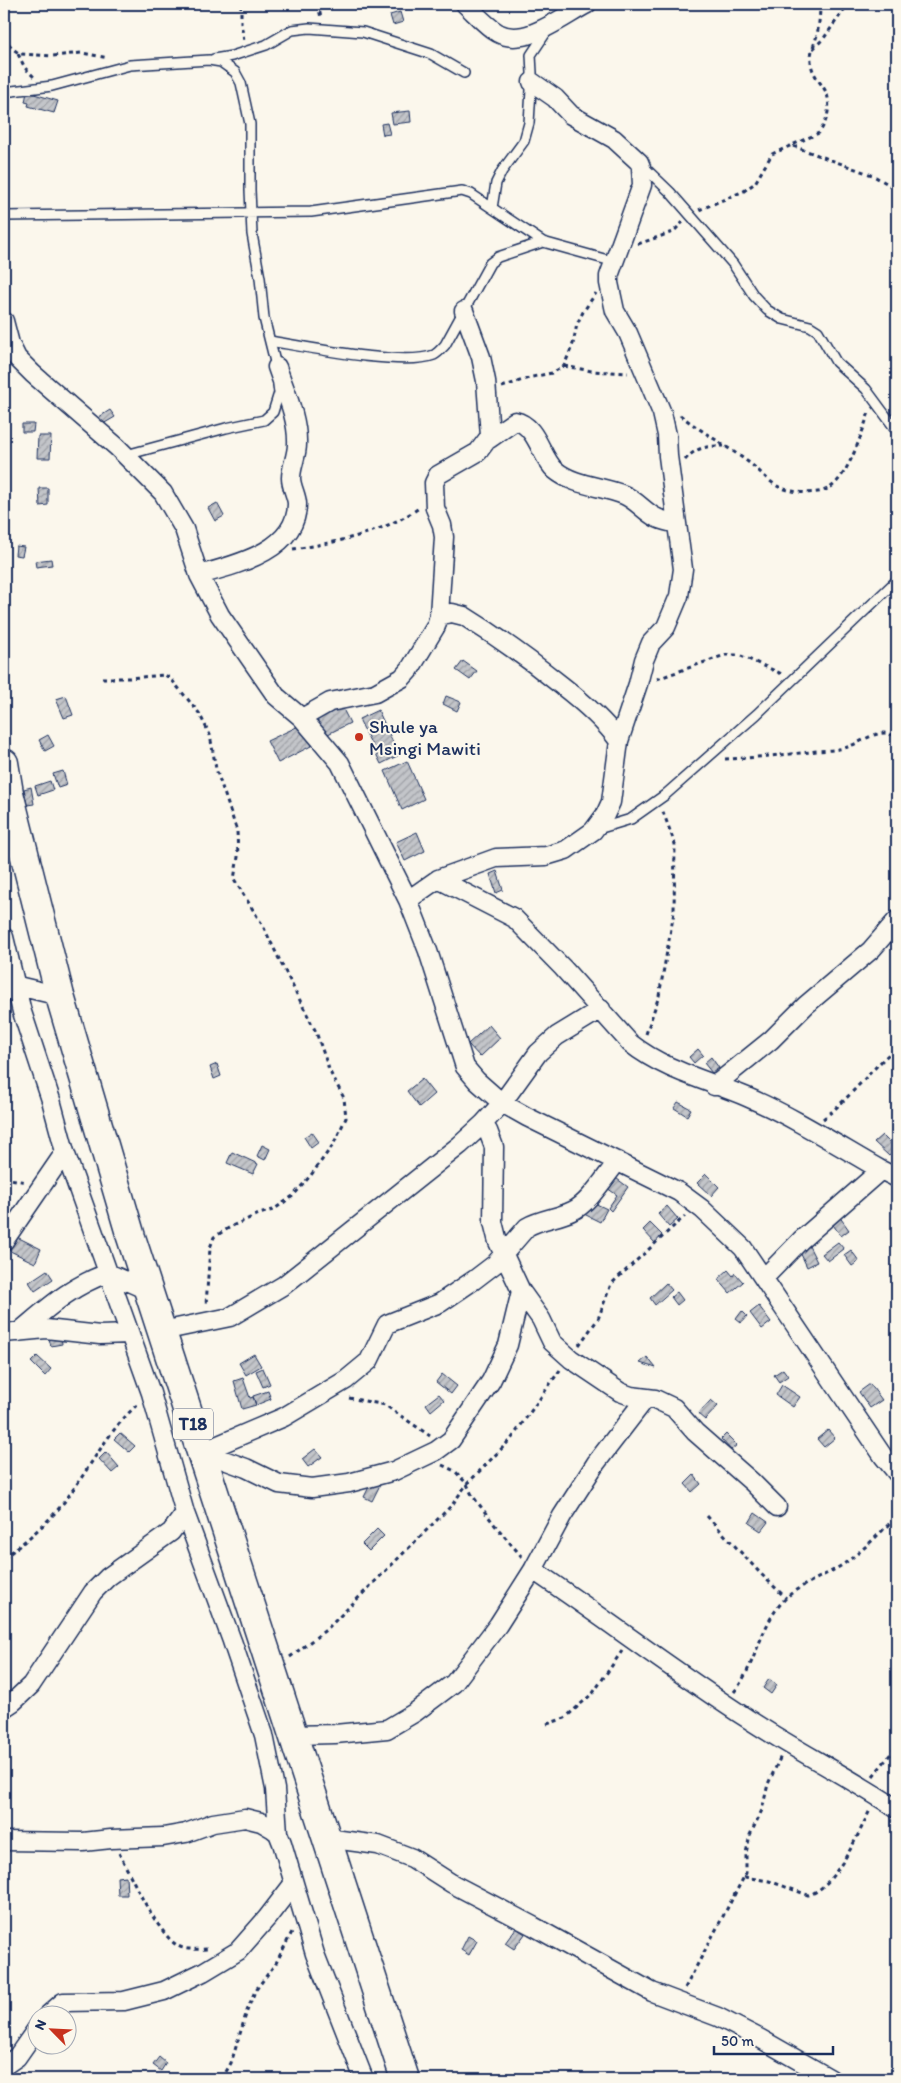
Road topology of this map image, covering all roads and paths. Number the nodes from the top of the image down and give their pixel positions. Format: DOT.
graph roads {
  1 [pos="242,4"];
  2 [pos="465,4"];
  3 [pos="588,4"];
  4 [pos="820,4"];
  5 [pos="848,4"];
  6 [pos="554,22"];
  7 [pos="4,38"];
  8 [pos="813,49"];
  9 [pos="246,52"];
  10 [pos="18,53"];
  11 [pos="114,59"];
  12 [pos="209,60"];
  13 [pos="464,73"];
  14 [pos="532,82"];
  15 [pos="52,86"];
  16 [pos="4,92"];
  17 [pos="792,146"];
  18 [pos="639,162"];
  19 [pos="897,188"];
  20 [pos="492,208"];
  21 [pos="251,212"];
  22 [pos="689,214"];
  23 [pos="4,216"];
  24 [pos="543,242"];
  25 [pos="615,262"];
  26 [pos="464,311"];
  27 [pos="4,321"];
  28 [pos="270,341"];
  29 [pos="564,366"];
  30 [pos="277,367"];
  31 [pos="646,373"];
  32 [pos="487,392"];
  33 [pos="654,394"];
  34 [pos="874,399"];
  35 [pos="897,432"];
  36 [pos="489,438"];
  37 [pos="724,446"];
  38 [pos="126,455"];
  39 [pos="671,478"];
  40 [pos="435,497"];
  41 [pos="677,524"];
  42 [pos="268,551"];
  43 [pos="200,575"];
  44 [pos="897,580"];
  45 [pos="439,615"];
  46 [pos="102,678"];
  47 [pos="794,679"];
  48 [pos="638,684"];
  49 [pos="302,718"];
  50 [pos="897,738"];
  51 [pos="619,741"];
  52 [pos="707,760"];
  53 [pos="4,762"];
  54 [pos="6,794"];
  55 [pos="659,799"];
  56 [pos="593,830"];
  57 [pos="438,878"];
  58 [pos="408,900"];
  59 [pos="897,920"];
  60 [pos="4,937"];
  61 [pos="10,989"];
  62 [pos="60,996"];
  63 [pos="601,1009"];
  64 [pos="897,1047"];
  65 [pos="640,1052"];
  66 [pos="714,1086"];
  67 [pos="502,1103"];
  68 [pos="484,1124"];
  69 [pos="810,1127"];
  70 [pos="65,1152"];
  71 [pos="618,1161"];
  72 [pos="881,1170"];
  73 [pos="897,1178"];
  74 [pos="697,1205"];
  75 [pos="4,1241"];
  76 [pos="504,1255"];
  77 [pos="108,1273"];
  78 [pos="764,1278"];
  79 [pos="149,1291"];
  80 [pos="521,1291"];
  81 [pos="203,1323"];
  82 [pos="162,1331"];
  83 [pos="11,1332"];
  84 [pos="130,1334"];
  85 [pos="568,1357"];
  86 [pos="151,1393"];
  87 [pos="320,1396"];
  88 [pos="646,1398"];
  89 [pos="444,1446"];
  90 [pos="202,1452"];
  91 [pos="423,1458"];
  92 [pos="897,1472"];
  93 [pos="467,1484"];
  94 [pos="778,1507"];
  95 [pos="185,1512"];
  96 [pos="707,1516"];
  97 [pos="897,1516"];
  98 [pos="4,1558"];
  99 [pos="534,1570"];
  100 [pos="786,1598"];
  101 [pos="635,1642"];
  102 [pos="272,1671"];
  103 [pos="725,1704"];
  104 [pos="4,1708"];
  105 [pos="547,1724"];
  106 [pos="293,1735"];
  107 [pos="787,1742"];
  108 [pos="897,1746"];
  109 [pos="861,1785"];
  110 [pos="878,1796"];
  111 [pos="897,1809"];
  112 [pos="278,1833"];
  113 [pos="326,1838"];
  114 [pos="112,1839"];
  115 [pos="4,1841"];
  116 [pos="744,1877"];
  117 [pos="294,1883"];
  118 [pos="302,1913"];
  119 [pos="238,1951"];
  120 [pos="678,2002"];
  121 [pos="58,2006"];
  122 [pos="28,2041"];
  123 [pos="4,2066"];
  124 [pos="222,2079"];
  125 [pos="364,2079"];
  126 [pos="405,2079"];
  127 [pos="831,2079"];
  1 -- 9 [label="path"];
  2 -- 6 [label="street"];
  3 -- 6 [label="street"];
  4 -- 8 [label="path"];
  5 -- 8 [label="path"];
  6 -- 14 [label="lane"];
  7 -- 10 [label="path"];
  8 -- 17 [label="path"];
  9 -- 12 [label="lane"];
  9 -- 13 [label="lane"];
  10 -- 11 [label="path"];
  10 -- 15 [label="path"];
  12 -- 15 [label="lane"];
  12 -- 21 [label="lane"];
  14 -- 18 [label="street"];
  14 -- 20 [label="lane"];
  15 -- 16 [label="lane"];
  17 -- 19 [label="path"];
  17 -- 22 [label="path"];
  18 -- 22 [label="lane"];
  18 -- 25 [label="street"];
  20 -- 21 [label="lane"];
  20 -- 24 [label="lane"];
  21 -- 23 [label="lane"];
  21 -- 28 [label="lane"];
  22 -- 25 [label="path"];
  22 -- 34 [label="lane"];
  24 -- 25 [label="lane"];
  24 -- 26 [label="lane"];
  25 -- 29 [label="path"];
  25 -- 31 [label="street"];
  26 -- 28 [label="lane"];
  26 -- 32 [label="street"];
  27 -- 38 [label="street"];
  28 -- 30 [label="lane"];
  29 -- 31 [label="path"];
  29 -- 32 [label="path"];
  30 -- 38 [label="lane"];
  30 -- 42 [label="street"];
  31 -- 33 [label="street"];
  32 -- 36 [label="street"];
  33 -- 37 [label="path"];
  33 -- 39 [label="street"];
  34 -- 35 [label="lane"];
  34 -- 37 [label="path"];
  36 -- 40 [label="street"];
  36 -- 41 [label="street"];
  37 -- 39 [label="path"];
  38 -- 43 [label="street"];
  39 -- 41 [label="street"];
  40 -- 42 [label="path"];
  40 -- 45 [label="street"];
  41 -- 48 [label="street"];
  42 -- 43 [label="street"];
  43 -- 49 [label="street"];
  44 -- 47 [label="lane"];
  45 -- 49 [label="street"];
  45 -- 51 [label="street"];
  46 -- 81 [label="path"];
  47 -- 48 [label="path"];
  47 -- 52 [label="lane"];
  48 -- 51 [label="street"];
  49 -- 58 [label="street"];
  50 -- 52 [label="path"];
  51 -- 56 [label="street"];
  52 -- 55 [label="lane"];
  53 -- 54 [label="highway, T18"];
  54 -- 62 [label="highway, T18"];
  55 -- 56 [label="lane"];
  55 -- 65 [label="path"];
  56 -- 57 [label="street"];
  57 -- 58 [label="street"];
  57 -- 63 [label="street"];
  58 -- 67 [label="street"];
  59 -- 66 [label="street"];
  60 -- 61 [label="street"];
  61 -- 62 [label="street"];
  61 -- 70 [label="street"];
  62 -- 79 [label="highway, T18"];
  63 -- 65 [label="street"];
  63 -- 67 [label="street"];
  64 -- 69 [label="path"];
  65 -- 66 [label="street"];
  66 -- 69 [label="street"];
  67 -- 68 [label="street"];
  67 -- 71 [label="street"];
  68 -- 76 [label="street"];
  68 -- 81 [label="street"];
  69 -- 72 [label="street"];
  70 -- 75 [label="street"];
  70 -- 77 [label="street"];
  71 -- 74 [label="street"];
  71 -- 76 [label="street"];
  72 -- 73 [label="street"];
  72 -- 78 [label="street"];
  74 -- 78 [label="street"];
  74 -- 85 [label="path"];
  76 -- 80 [label="street"];
  76 -- 87 [label="street"];
  77 -- 79 [label="street"];
  77 -- 83 [label="street"];
  77 -- 84 [label="street"];
  78 -- 92 [label="street"];
  79 -- 82 [label="highway, T18"];
  80 -- 85 [label="street"];
  80 -- 89 [label="street"];
  81 -- 82 [label="street"];
  82 -- 90 [label="highway, T18"];
  83 -- 84 [label="street"];
  84 -- 86 [label="street"];
  85 -- 88 [label="street"];
  85 -- 93 [label="path"];
  86 -- 95 [label="street"];
  86 -- 98 [label="path"];
  87 -- 89 [label="path"];
  87 -- 90 [label="street"];
  88 -- 94 [label="street"];
  88 -- 99 [label="street"];
  89 -- 91 [label="street"];
  90 -- 91 [label="street"];
  90 -- 102 [label="highway, T18"];
  91 -- 93 [label="path"];
  93 -- 99 [label="path"];
  93 -- 102 [label="path"];
  95 -- 104 [label="street"];
  95 -- 112 [label="street"];
  96 -- 100 [label="path"];
  97 -- 100 [label="path"];
  99 -- 101 [label="street"];
  99 -- 106 [label="street"];
  100 -- 103 [label="path"];
  101 -- 103 [label="street"];
  101 -- 105 [label="path"];
  102 -- 106 [label="highway, T18"];
  103 -- 107 [label="street"];
  106 -- 113 [label="highway, T18"];
  107 -- 109 [label="street"];
  107 -- 116 [label="path"];
  108 -- 109 [label="path"];
  109 -- 110 [label="street"];
  110 -- 111 [label="street"];
  110 -- 116 [label="path"];
  112 -- 114 [label="street"];
  112 -- 117 [label="street"];
  113 -- 120 [label="street"];
  113 -- 126 [label="highway, T18"];
  114 -- 115 [label="street"];
  114 -- 119 [label="path"];
  116 -- 120 [label="path"];
  117 -- 118 [label="street"];
  117 -- 119 [label="street"];
  118 -- 124 [label="path"];
  118 -- 125 [label="street"];
  119 -- 121 [label="street"];
  120 -- 127 [label="street"];
  122 -- 123 [label="street"];
}
